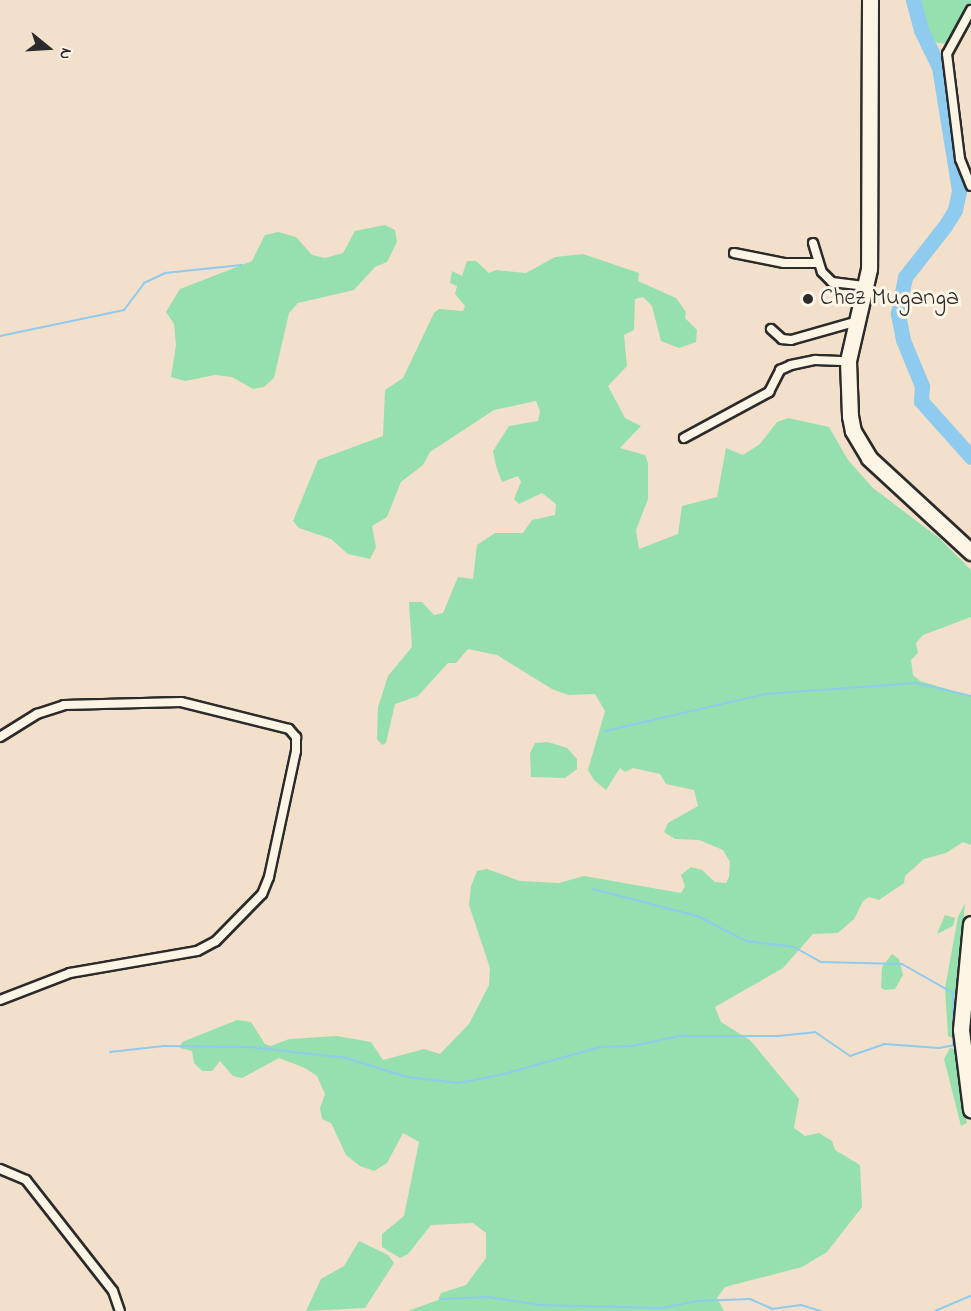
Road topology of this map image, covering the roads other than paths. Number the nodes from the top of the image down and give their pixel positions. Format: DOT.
graph roads {
  1 [pos="870,0"];
  2 [pos="971,10"];
  3 [pos="971,186"];
  4 [pos="813,243"];
  5 [pos="734,253"];
  6 [pos="818,263"];
  7 [pos="866,286"];
  8 [pos="858,321"];
  9 [pos="771,329"];
  10 [pos="848,361"];
  11 [pos="684,438"];
  12 [pos="971,552"];
  13 [pos="0,738"];
  14 [pos="971,924"];
  15 [pos="0,999"];
  16 [pos="971,1108"];
  17 [pos="0,1169"];
  18 [pos="120,1311"];
  1 -- 7 [label="highway"];
  2 -- 3 [label="street"];
  4 -- 6 [label="street"];
  5 -- 6 [label="street"];
  6 -- 7 [label="street"];
  7 -- 8 [label="highway"];
  8 -- 9 [label="street"];
  8 -- 10 [label="highway"];
  10 -- 11 [label="street"];
  10 -- 12 [label="highway"];
  13 -- 15 [label="street"];
  14 -- 16 [label="highway"];
  17 -- 18 [label="street"];
}
